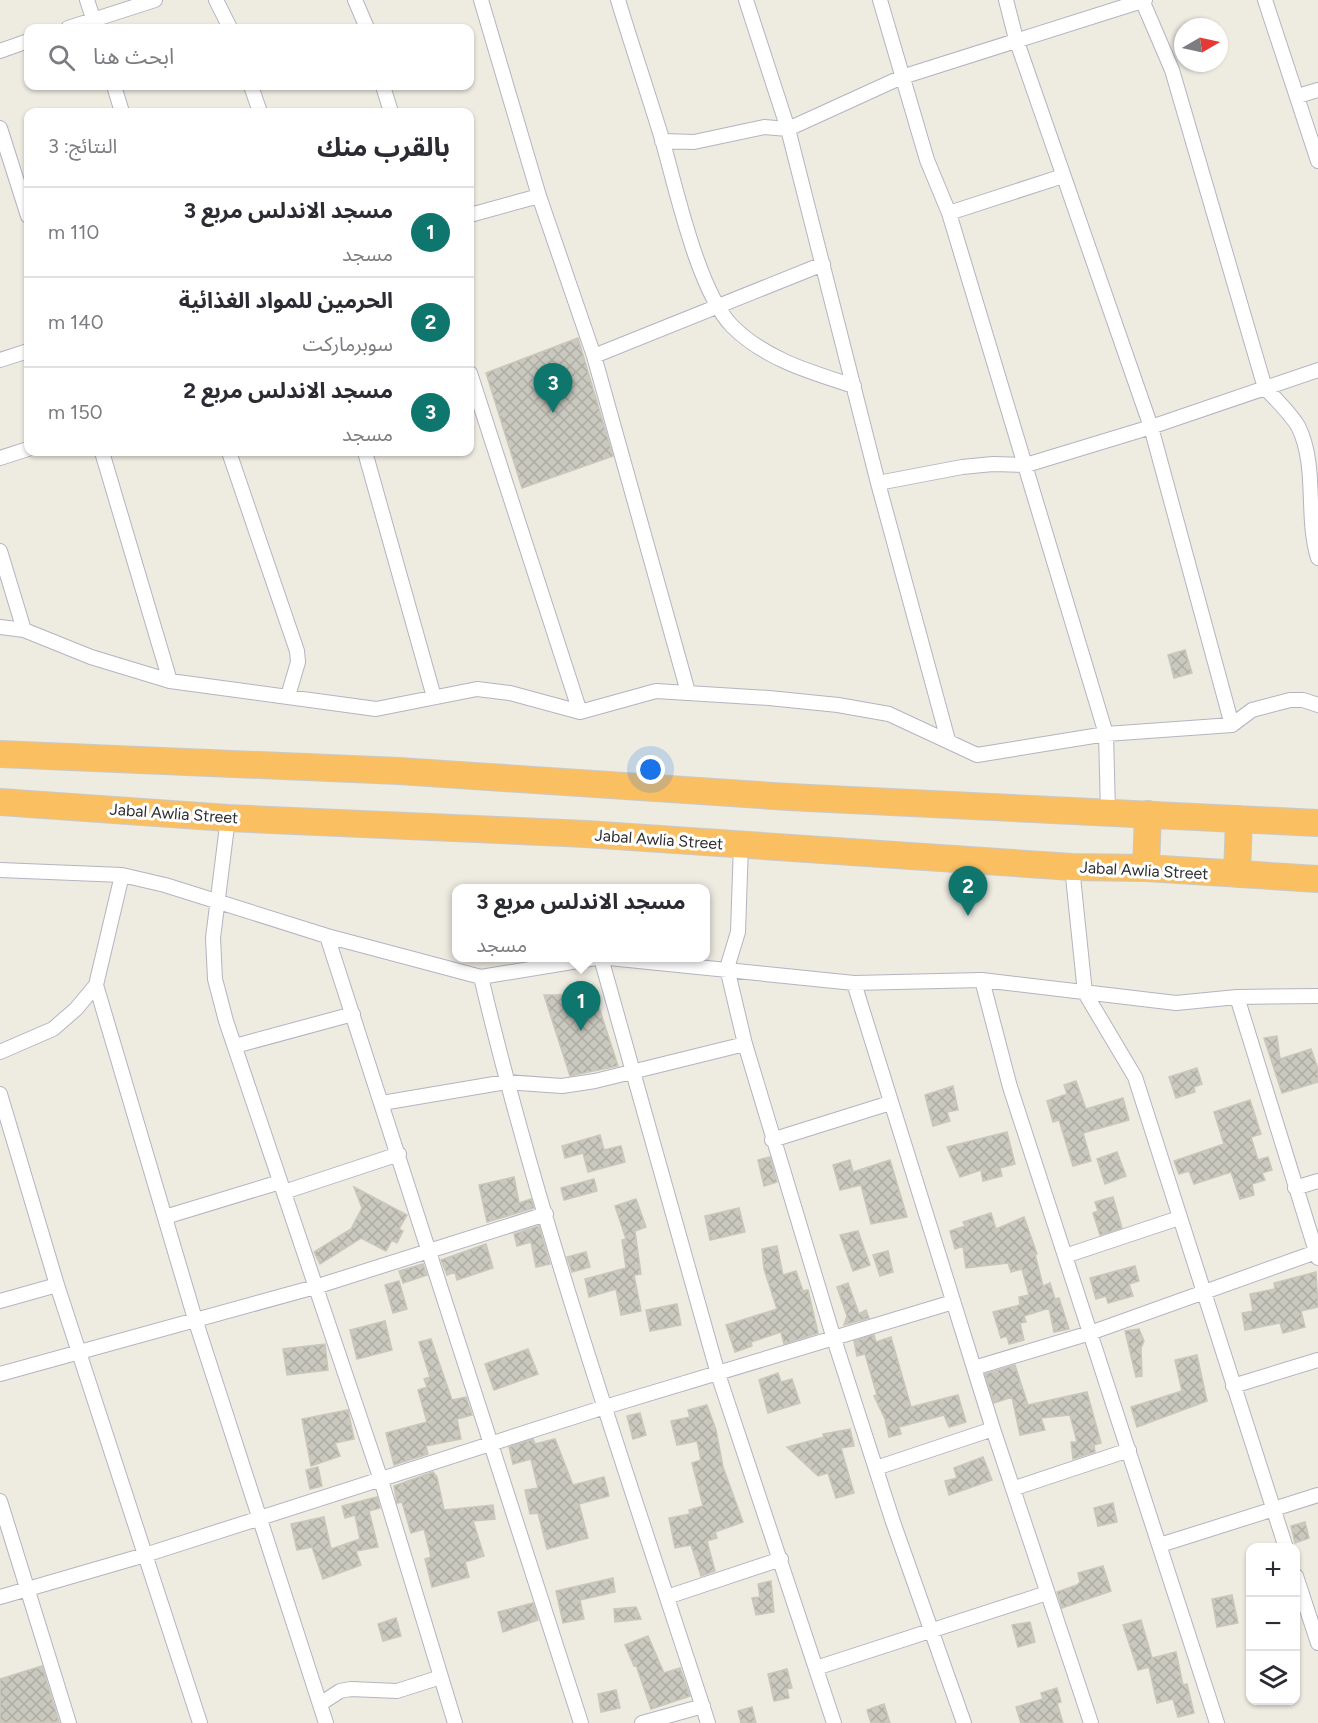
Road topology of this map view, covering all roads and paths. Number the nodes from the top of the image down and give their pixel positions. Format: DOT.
graph roads {
  1 [pos="87,0"];
  2 [pos="154,0"];
  3 [pos="216,0"];
  4 [pos="355,0"];
  5 [pos="481,0"];
  6 [pos="618,0"];
  7 [pos="746,0"];
  8 [pos="880,0"];
  9 [pos="1006,0"];
  10 [pos="1143,0"];
  11 [pos="1265,0"];
  12 [pos="95,24"];
  13 [pos="228,24"];
  14 [pos="365,24"];
  15 [pos="1016,39"];
  16 [pos="24,42"];
  17 [pos="0,51"];
  18 [pos="902,76"];
  19 [pos="115,90"];
  20 [pos="252,90"];
  21 [pos="384,90"];
  22 [pos="1318,90"];
  23 [pos="1298,96"];
  24 [pos="121,108"];
  25 [pos="259,108"];
  26 [pos="390,108"];
  27 [pos="0,128"];
  28 [pos="788,129"];
  29 [pos="662,141"];
  30 [pos="1318,161"];
  31 [pos="1063,176"];
  32 [pos="539,196"];
  33 [pos="24,203"];
  34 [pos="949,213"];
  35 [pos="474,214"];
  36 [pos="823,264"];
  37 [pos="715,306"];
  38 [pos="24,352"];
  39 [pos="594,356"];
  40 [pos="0,360"];
  41 [pos="1318,370"];
  42 [pos="474,385"];
  43 [pos="854,386"];
  44 [pos="1265,388"];
  45 [pos="1151,428"];
  46 [pos="24,450"];
  47 [pos="103,456"];
  48 [pos="230,456"];
  49 [pos="366,456"];
  50 [pos="0,458"];
  51 [pos="1026,465"];
  52 [pos="878,483"];
  53 [pos="0,551"];
  54 [pos="1318,558"];
  55 [pos="0,627"];
  56 [pos="24,630"];
  57 [pos="170,681"];
  58 [pos="688,692"];
  59 [pos="288,696"];
  60 [pos="434,697"];
  61 [pos="1318,705"];
  62 [pos="580,712"];
  63 [pos="1232,725"];
  64 [pos="1106,734"];
  65 [pos="948,740"];
  66 [pos="0,754"];
  67 [pos="0,802"];
  68 [pos="1108,812"];
  69 [pos="1148,814"];
  70 [pos="228,818"];
  71 [pos="1239,819"];
  72 [pos="1318,823"];
  73 [pos="741,844"];
  74 [pos="1072,867"];
  75 [pos="1146,868"];
  76 [pos="0,870"];
  77 [pos="1237,874"];
  78 [pos="122,875"];
  79 [pos="1318,879"];
  80 [pos="217,901"];
  81 [pos="327,936"];
  82 [pos="567,962"];
  83 [pos="602,962"];
  84 [pos="663,962"];
  85 [pos="727,968"];
  86 [pos="481,977"];
  87 [pos="982,980"];
  88 [pos="854,983"];
  89 [pos="96,985"];
  90 [pos="1085,993"];
  91 [pos="1318,996"];
  92 [pos="1237,997"];
  93 [pos="352,1014"];
  94 [pos="745,1044"];
  95 [pos="235,1046"];
  96 [pos="0,1052"];
  97 [pos="632,1074"];
  98 [pos="506,1082"];
  99 [pos="0,1094"];
  100 [pos="382,1103"];
  101 [pos="890,1103"];
  102 [pos="772,1140"];
  103 [pos="399,1154"];
  104 [pos="1318,1181"];
  105 [pos="282,1187"];
  106 [pos="1295,1188"];
  107 [pos="546,1214"];
  108 [pos="165,1217"];
  109 [pos="1179,1218"];
  110 [pos="430,1251"];
  111 [pos="1317,1255"];
  112 [pos="1065,1256"];
  113 [pos="57,1285"];
  114 [pos="315,1287"];
  115 [pos="1203,1292"];
  116 [pos="0,1301"];
  117 [pos="953,1302"];
  118 [pos="195,1319"];
  119 [pos="1090,1333"];
  120 [pos="834,1339"];
  121 [pos="80,1351"];
  122 [pos="1318,1360"];
  123 [pos="974,1368"];
  124 [pos="0,1374"];
  125 [pos="718,1374"];
  126 [pos="1233,1386"];
  127 [pos="605,1407"];
  128 [pos="993,1429"];
  129 [pos="490,1444"];
  130 [pos="1129,1450"];
  131 [pos="876,1468"];
  132 [pos="381,1480"];
  133 [pos="1015,1488"];
  134 [pos="1318,1496"];
  135 [pos="0,1501"];
  136 [pos="1273,1510"];
  137 [pos="261,1518"];
  138 [pos="1284,1543"];
  139 [pos="1160,1545"];
  140 [pos="144,1555"];
  141 [pos="781,1559"];
  142 [pos="26,1588"];
  143 [pos="1300,1588"];
  144 [pos="1047,1593"];
  145 [pos="0,1597"];
  146 [pos="667,1597"];
  147 [pos="931,1631"];
  148 [pos="1318,1643"];
  149 [pos="816,1668"];
  150 [pos="441,1677"];
  151 [pos="320,1704"];
  152 [pos="702,1706"];
  153 [pos="69,1723"];
  154 [pos="200,1723"];
  155 [pos="326,1723"];
  156 [pos="455,1723"];
  157 [pos="581,1723"];
  158 [pos="642,1723"];
  159 [pos="708,1723"];
  160 [pos="834,1723"];
  161 [pos="964,1723"];
  162 [pos="1091,1723"];
  163 [pos="1217,1723"];
  1 -- 12 [label="street"];
  2 -- 12 [label="street"];
  3 -- 13 [label="street"];
  4 -- 14 [label="street"];
  5 -- 32 [label="street"];
  6 -- 29 [label="street"];
  7 -- 28 [label="street"];
  8 -- 18 [label="street"];
  9 -- 15 [label="street"];
  10 -- 15 [label="street"];
  10 -- 44 [label="street"];
  11 -- 23 [label="street"];
  15 -- 18 [label="street"];
  15 -- 31 [label="street"];
  16 -- 17 [label="street"];
  18 -- 28 [label="street"];
  18 -- 34 [label="street"];
  19 -- 24 [label="street"];
  20 -- 25 [label="street"];
  21 -- 26 [label="street"];
  22 -- 23 [label="street"];
  23 -- 30 [label="street"];
  27 -- 33 [label="street"];
  28 -- 29 [label="street"];
  28 -- 36 [label="street"];
  29 -- 37 [label="street"];
  31 -- 34 [label="street"];
  31 -- 45 [label="street"];
  32 -- 35 [label="street"];
  32 -- 39 [label="street"];
  34 -- 51 [label="street"];
  36 -- 37 [label="street"];
  36 -- 43 [label="street"];
  37 -- 39 [label="street"];
  37 -- 43 [label="street"];
  38 -- 40 [label="street"];
  39 -- 58 [label="street"];
  41 -- 44 [label="street"];
  42 -- 62 [label="street"];
  43 -- 52 [label="street"];
  44 -- 45 [label="street"];
  44 -- 54 [label="street"];
  45 -- 51 [label="street"];
  45 -- 63 [label="street"];
  46 -- 50 [label="street"];
  47 -- 57 [label="street"];
  48 -- 59 [label="street"];
  49 -- 60 [label="street"];
  51 -- 52 [label="street"];
  51 -- 64 [label="street"];
  52 -- 65 [label="street"];
  53 -- 56 [label="street"];
  55 -- 56 [label="street"];
  56 -- 57 [label="street"];
  57 -- 59 [label="street"];
  58 -- 62 [label="street"];
  58 -- 65 [label="street"];
  59 -- 60 [label="street"];
  60 -- 62 [label="street"];
  61 -- 63 [label="street"];
  63 -- 64 [label="street"];
  64 -- 65 [label="street"];
  64 -- 68 [label="street"];
  66 -- 68 [label="highway"];
  67 -- 70 [label="highway, Jabal Awlia Street"];
  68 -- 69 [label="highway"];
  69 -- 71 [label="highway"];
  69 -- 75 [label="highway"];
  70 -- 73 [label="highway, Jabal Awlia Street"];
  70 -- 80 [label="street"];
  71 -- 72 [label="highway"];
  71 -- 77 [label="highway"];
  73 -- 74 [label="highway, Jabal Awlia Street"];
  73 -- 85 [label="street"];
  74 -- 75 [label="highway, Jabal Awlia Street"];
  74 -- 90 [label="street"];
  75 -- 77 [label="highway, Jabal Awlia Street"];
  76 -- 78 [label="street"];
  77 -- 79 [label="highway, Jabal Awlia Street"];
  78 -- 80 [label="street"];
  78 -- 89 [label="street"];
  80 -- 81 [label="street"];
  80 -- 95 [label="street"];
  81 -- 86 [label="street"];
  81 -- 93 [label="street"];
  82 -- 86 [label="street"];
  83 -- 97 [label="street"];
  84 -- 85 [label="street"];
  85 -- 88 [label="street"];
  85 -- 94 [label="street"];
  86 -- 98 [label="street"];
  87 -- 88 [label="street"];
  87 -- 90 [label="street"];
  87 -- 112 [label="street"];
  88 -- 101 [label="street"];
  89 -- 96 [label="street"];
  89 -- 108 [label="street"];
  90 -- 92 [label="street"];
  90 -- 109 [label="street"];
  91 -- 92 [label="street"];
  92 -- 106 [label="street"];
  93 -- 95 [label="street"];
  93 -- 100 [label="street"];
  94 -- 97 [label="street"];
  94 -- 102 [label="street"];
  95 -- 105 [label="street"];
  97 -- 98 [label="street"];
  97 -- 125 [label="street"];
  98 -- 100 [label="street"];
  98 -- 107 [label="street"];
  99 -- 113 [label="street"];
  100 -- 103 [label="street"];
  101 -- 102 [label="street"];
  101 -- 117 [label="street"];
  102 -- 120 [label="street"];
  103 -- 105 [label="street"];
  103 -- 110 [label="street"];
  104 -- 106 [label="street"];
  105 -- 108 [label="street"];
  105 -- 114 [label="street"];
  106 -- 111 [label="street"];
  107 -- 110 [label="street"];
  107 -- 127 [label="street"];
  108 -- 118 [label="street"];
  109 -- 112 [label="street"];
  109 -- 115 [label="street"];
  110 -- 114 [label="street"];
  110 -- 129 [label="street"];
  111 -- 115 [label="street"];
  112 -- 119 [label="street"];
  113 -- 116 [label="street"];
  113 -- 121 [label="street"];
  114 -- 118 [label="street"];
  114 -- 132 [label="street"];
  115 -- 119 [label="street"];
  115 -- 126 [label="street"];
  117 -- 120 [label="street"];
  117 -- 123 [label="street"];
  118 -- 121 [label="street"];
  118 -- 137 [label="street"];
  119 -- 123 [label="street"];
  119 -- 130 [label="street"];
  120 -- 125 [label="street"];
  120 -- 131 [label="street"];
  121 -- 124 [label="street"];
  121 -- 140 [label="street"];
  122 -- 126 [label="street"];
  123 -- 128 [label="street"];
  125 -- 127 [label="street"];
  125 -- 141 [label="street"];
  126 -- 136 [label="street"];
  127 -- 129 [label="street"];
  127 -- 146 [label="street"];
  128 -- 131 [label="street"];
  128 -- 133 [label="street"];
  129 -- 132 [label="street"];
  129 -- 157 [label="street"];
  130 -- 133 [label="street"];
  130 -- 139 [label="street"];
  131 -- 147 [label="street"];
  132 -- 137 [label="street"];
  132 -- 150 [label="street"];
  133 -- 144 [label="street"];
  134 -- 136 [label="street"];
  135 -- 142 [label="street"];
  136 -- 138 [label="street"];
  136 -- 139 [label="street"];
  137 -- 140 [label="street"];
  137 -- 151 [label="street"];
  139 -- 163 [label="street"];
  140 -- 142 [label="street"];
  140 -- 154 [label="street"];
  141 -- 146 [label="street"];
  141 -- 149 [label="street"];
  142 -- 145 [label="street"];
  142 -- 153 [label="street"];
  143 -- 148 [label="street"];
  144 -- 147 [label="street"];
  144 -- 162 [label="street"];
  146 -- 152 [label="street"];
  147 -- 149 [label="street"];
  147 -- 161 [label="street"];
  149 -- 160 [label="street"];
  150 -- 151 [label="street"];
  150 -- 156 [label="street"];
  151 -- 155 [label="street"];
  152 -- 158 [label="street"];
  152 -- 159 [label="street"];
}
